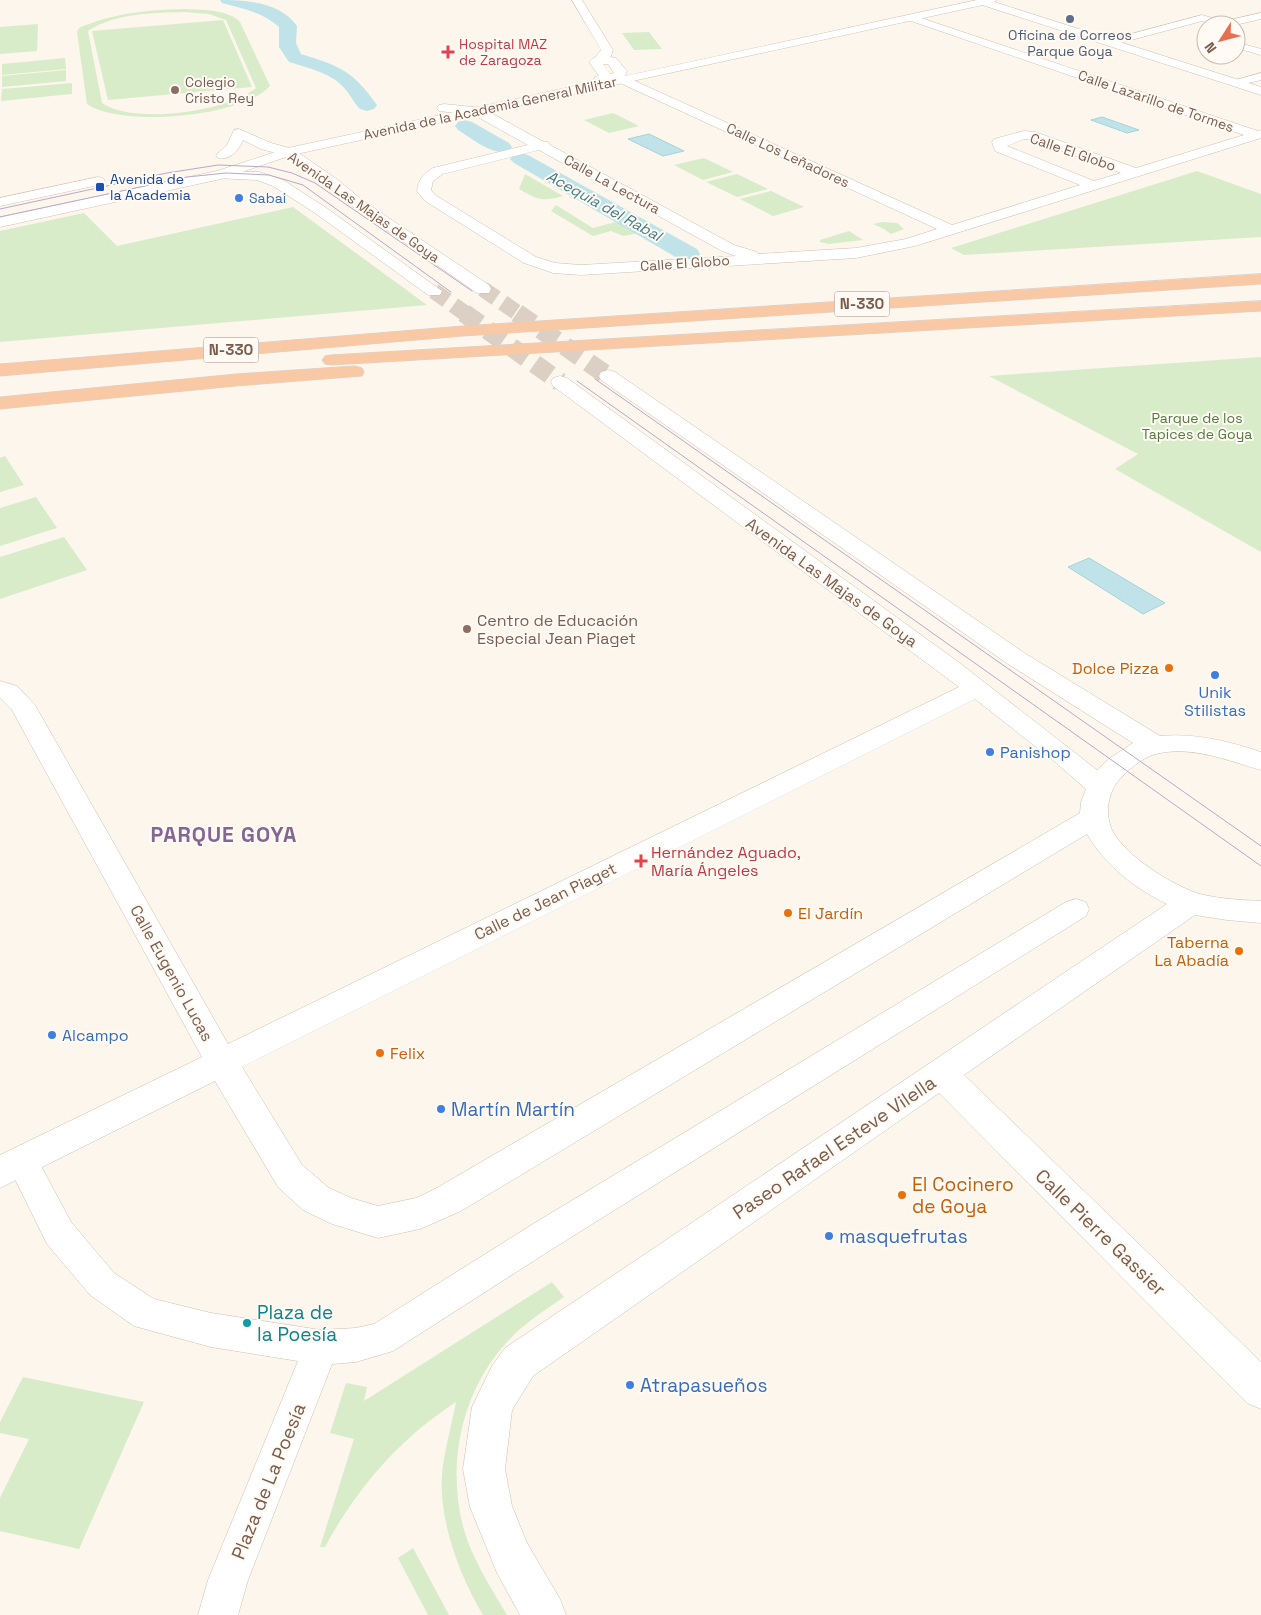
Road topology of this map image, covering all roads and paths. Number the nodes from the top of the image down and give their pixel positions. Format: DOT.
graph roads {
  1 [pos="577,0"];
  2 [pos="953,0"];
  3 [pos="987,1"];
  4 [pos="1261,16"];
  5 [pos="912,18"];
  6 [pos="1196,20"];
  7 [pos="1246,23"];
  8 [pos="1172,26"];
  9 [pos="1189,31"];
  10 [pos="1109,43"];
  11 [pos="1246,48"];
  12 [pos="1261,52"];
  13 [pos="600,59"];
  14 [pos="615,75"];
  15 [pos="1261,76"];
  16 [pos="1236,83"];
  17 [pos="1261,91"];
  18 [pos="444,108"];
  19 [pos="477,111"];
  20 [pos="1259,135"];
  21 [pos="266,146"];
  22 [pos="543,146"];
  23 [pos="288,152"];
  24 [pos="218,156"];
  25 [pos="1136,173"];
  26 [pos="221,175"];
  27 [pos="114,178"];
  28 [pos="1094,186"];
  29 [pos="0,202"];
  30 [pos="0,222"];
  31 [pos="951,230"];
  32 [pos="780,257"];
  33 [pos="1261,278"];
  34 [pos="483,289"];
  35 [pos="434,291"];
  36 [pos="1261,306"];
  37 [pos="463,331"];
  38 [pos="697,340"];
  39 [pos="0,354"];
  40 [pos="0,370"];
  41 [pos="608,376"];
  42 [pos="560,382"];
  43 [pos="0,385"];
  44 [pos="0,403"];
  45 [pos="977,688"];
  46 [pos="0,689"];
  47 [pos="1155,745"];
  48 [pos="1261,761"];
  49 [pos="1097,802"];
  50 [pos="1192,902"];
  51 [pos="1076,908"];
  52 [pos="1261,912"];
  53 [pos="221,1061"];
  54 [pos="941,1074"];
  55 [pos="11,1167"];
  56 [pos="321,1348"];
  57 [pos="1261,1389"];
  58 [pos="218,1615"];
  59 [pos="544,1615"];
  1 -- 13 [label="street"];
  2 -- 14 [label="street, Avenida de la Academia General Militar"];
  3 -- 5 [label="street, Avenida de la Academia General Militar"];
  3 -- 10 [label="street"];
  4 -- 7 [label="street"];
  5 -- 14 [label="street, Avenida de la Academia General Militar"];
  5 -- 20 [label="street, Calle Lazarillo de Tormes"];
  6 -- 8 [label="street"];
  8 -- 9 [label="street"];
  8 -- 10 [label="street"];
  10 -- 16 [label="street"];
  11 -- 12 [label="street"];
  13 -- 14 [label="street, Calle Los Leñadores"];
  13 -- 14 [label="street"];
  14 -- 18 [label="street, Avenida de la Academia General Militar"];
  14 -- 19 [label="street, Avenida de la Academia General Militar"];
  14 -- 31 [label="street, Calle Los Leñadores"];
  15 -- 16 [label="street"];
  16 -- 17 [label="street"];
  18 -- 19 [label="street, Calle La Lectura"];
  18 -- 21 [label="street, Avenida de la Academia General Militar"];
  19 -- 22 [label="street, Calle La Lectura"];
  19 -- 23 [label="street, Avenida de la Academia General Militar"];
  20 -- 25 [label="street, Calle El Globo"];
  21 -- 23 [label="street, Avenida Las Majas de Goya"];
  21 -- 24 [label="street, Avenida de la Academia General Militar"];
  22 -- 32 [label="street, Calle La Lectura"];
  22 -- 32 [label="street, Calle El Globo"];
  23 -- 26 [label="street, Avenida de la Academia General Militar"];
  23 -- 34 [label="street, Avenida Las Majas de Goya"];
  25 -- 28 [label="street, Calle El Globo"];
  25 -- 28 [label="street, Calle El Globo"];
  26 -- 30 [label="street, Avenida de la Academia General Militar"];
  26 -- 35 [label="street, Avenida Las Majas de Goya"];
  27 -- 29 [label="street"];
  28 -- 31 [label="street, Calle El Globo"];
  31 -- 32 [label="street, Calle El Globo"];
  33 -- 37 [label="highway, N-330"];
  36 -- 38 [label="highway, N-330"];
  37 -- 39 [label="highway"];
  37 -- 40 [label="highway, N-330"];
  38 -- 43 [label="highway, N-330"];
  38 -- 44 [label="highway"];
  41 -- 47 [label="street"];
  42 -- 45 [label="street, Avenida Las Majas de Goya"];
  45 -- 49 [label="street, Avenida Las Majas de Goya"];
  45 -- 53 [label="street, Calle de Jean Piaget"];
  46 -- 53 [label="street, Calle Eugenio Lucas"];
  47 -- 48 [label="street"];
  47 -- 49 [label="street"];
  49 -- 50 [label="street"];
  49 -- 53 [label="street, Calle Eugenio Lucas"];
  50 -- 52 [label="street"];
  50 -- 54 [label="street, Paseo Rafael Esteve Vilella"];
  51 -- 56 [label="street"];
  53 -- 55 [label="street, Calle de Jean Piaget"];
  54 -- 57 [label="street, Calle Pierre Gassier"];
  54 -- 59 [label="street, Paseo Rafael Esteve Vilella"];
  55 -- 56 [label="street"];
  56 -- 58 [label="street, Plaza de La Poesía"];
}
